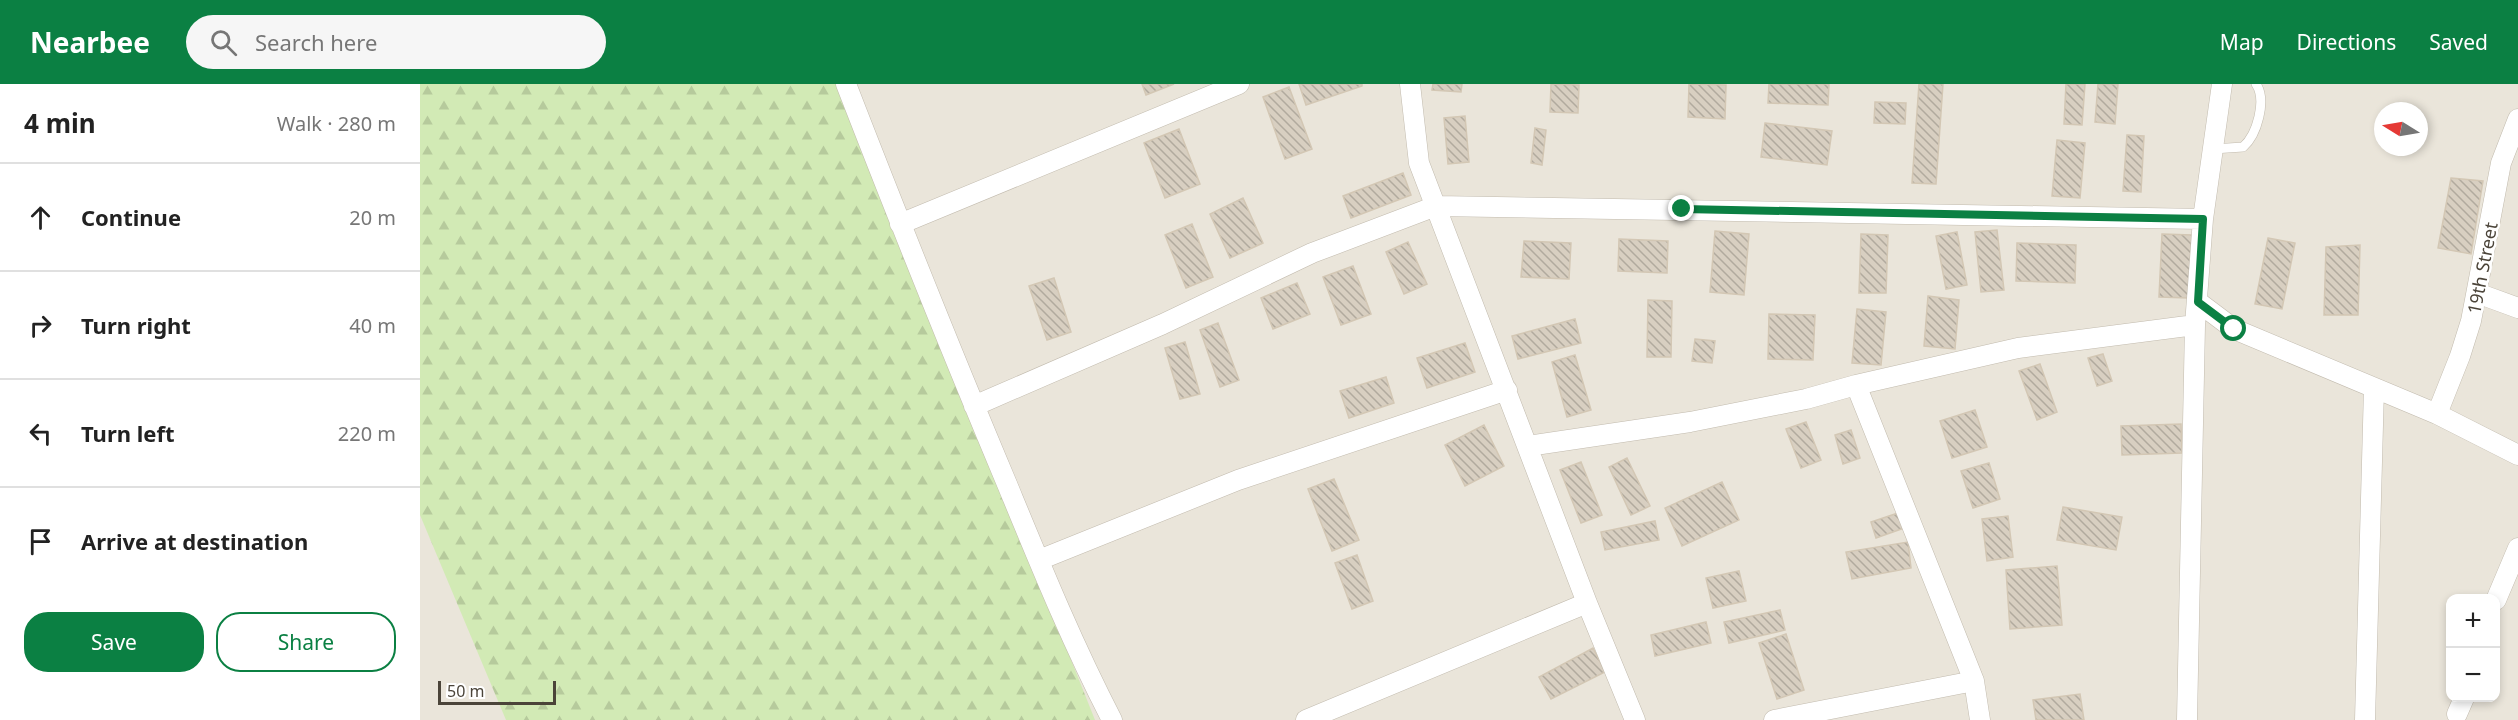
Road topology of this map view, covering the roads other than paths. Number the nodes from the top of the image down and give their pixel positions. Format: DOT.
graph roads {
  1 [pos="846,84"];
  2 [pos="1239,84"];
  3 [pos="1410,84"];
  4 [pos="2223,84"];
  5 [pos="2256,84"];
  6 [pos="2518,118"];
  7 [pos="2213,149"];
  8 [pos="2510,165"];
  9 [pos="1436,206"];
  10 [pos="2203,219"];
  11 [pos="900,224"];
  12 [pos="2477,293"];
  13 [pos="2198,302"];
  14 [pos="2518,308"];
  15 [pos="2195,325"];
  16 [pos="1856,385"];
  17 [pos="2374,388"];
  18 [pos="1507,390"];
  19 [pos="974,406"];
  20 [pos="2437,414"];
  21 [pos="1528,446"];
  22 [pos="2518,455"];
  23 [pos="2518,548"];
  24 [pos="1039,560"];
  25 [pos="2499,594"];
  26 [pos="1587,603"];
  27 [pos="1974,681"];
  28 [pos="1112,720"];
  29 [pos="1306,720"];
  30 [pos="1635,720"];
  31 [pos="1774,720"];
  32 [pos="1980,720"];
  33 [pos="2187,720"];
  34 [pos="2365,720"];
  1 -- 11 [label="street"];
  2 -- 11 [label="street"];
  3 -- 9 [label="street"];
  4 -- 7 [label="street"];
  5 -- 7 [label="lane"];
  6 -- 8 [label="street, 19th Street"];
  7 -- 10 [label="street"];
  8 -- 12 [label="street, 19th Street"];
  9 -- 10 [label="street"];
  9 -- 18 [label="street"];
  9 -- 19 [label="street"];
  10 -- 13 [label="street"];
  11 -- 19 [label="street"];
  12 -- 14 [label="street"];
  12 -- 20 [label="street, 19th Street"];
  13 -- 15 [label="street"];
  13 -- 17 [label="street"];
  15 -- 16 [label="street"];
  15 -- 33 [label="street"];
  16 -- 21 [label="street"];
  16 -- 27 [label="street"];
  17 -- 20 [label="street"];
  17 -- 34 [label="street"];
  18 -- 21 [label="street"];
  18 -- 24 [label="street"];
  19 -- 24 [label="street"];
  20 -- 22 [label="street"];
  21 -- 26 [label="street"];
  23 -- 25 [label="street"];
  24 -- 28 [label="street"];
  26 -- 29 [label="street"];
  26 -- 30 [label="street"];
  27 -- 31 [label="street"];
  27 -- 32 [label="street"];
}
